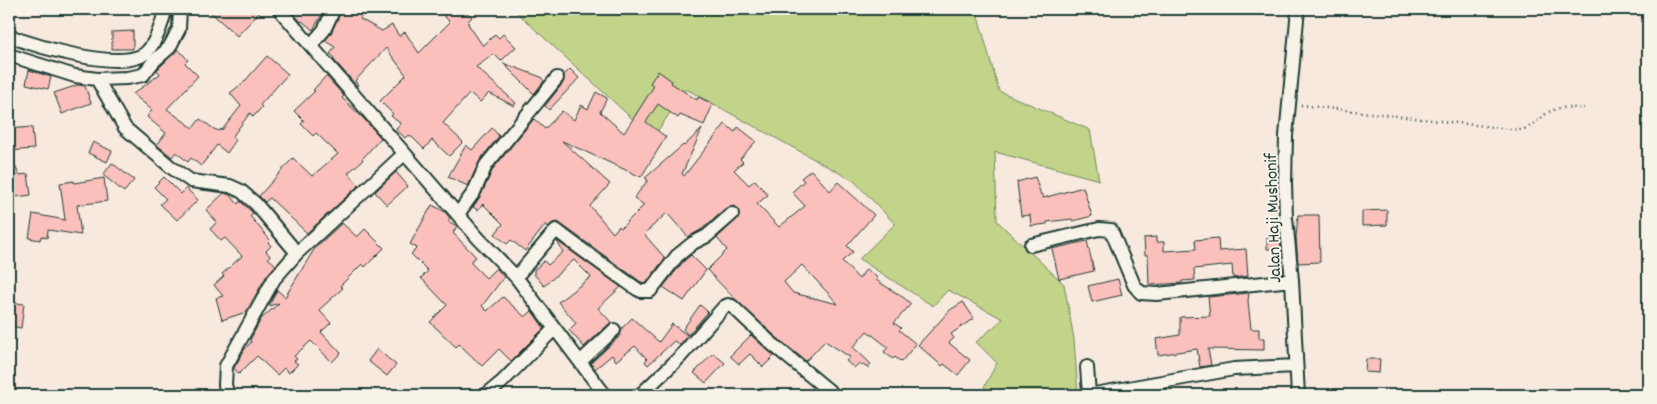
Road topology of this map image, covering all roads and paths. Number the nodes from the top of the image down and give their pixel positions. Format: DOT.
graph roads {
  1 [pos="165,9"];
  2 [pos="180,9"];
  3 [pos="278,9"];
  4 [pos="334,9"];
  5 [pos="1298,9"];
  6 [pos="9,36"];
  7 [pos="311,45"];
  8 [pos="9,55"];
  9 [pos="557,78"];
  10 [pos="97,79"];
  11 [pos="1290,104"];
  12 [pos="1584,108"];
  13 [pos="404,154"];
  14 [pos="458,214"];
  15 [pos="732,214"];
  16 [pos="1031,245"];
  17 [pos="298,253"];
  18 [pos="516,277"];
  19 [pos="1292,280"];
  20 [pos="554,329"];
  21 [pos="614,330"];
  22 [pos="580,362"];
  23 [pos="1296,366"];
  24 [pos="1087,367"];
  25 [pos="228,395"];
  26 [pos="486,395"];
  27 [pos="604,395"];
  28 [pos="640,395"];
  29 [pos="834,395"];
  30 [pos="1089,395"];
  31 [pos="1298,395"];
  1 -- 6 [label="street"];
  2 -- 10 [label="street"];
  3 -- 7 [label="street"];
  4 -- 7 [label="street"];
  5 -- 11 [label="street, Jalan Haji Mushonif"];
  7 -- 13 [label="street"];
  8 -- 10 [label="street"];
  9 -- 14 [label="street"];
  10 -- 17 [label="street"];
  11 -- 12 [label="path"];
  11 -- 19 [label="street, Jalan Haji Mushonif"];
  13 -- 14 [label="street"];
  13 -- 17 [label="street"];
  14 -- 18 [label="street"];
  15 -- 18 [label="street"];
  16 -- 19 [label="street"];
  17 -- 25 [label="street"];
  18 -- 20 [label="street"];
  19 -- 23 [label="street, Jalan Haji Mushonif"];
  20 -- 22 [label="street"];
  20 -- 26 [label="street"];
  21 -- 22 [label="street"];
  22 -- 27 [label="street"];
  23 -- 30 [label="street"];
  23 -- 31 [label="street, Jalan Haji Mushonif"];
  24 -- 30 [label="street"];
  28 -- 29 [label="street"];
}
